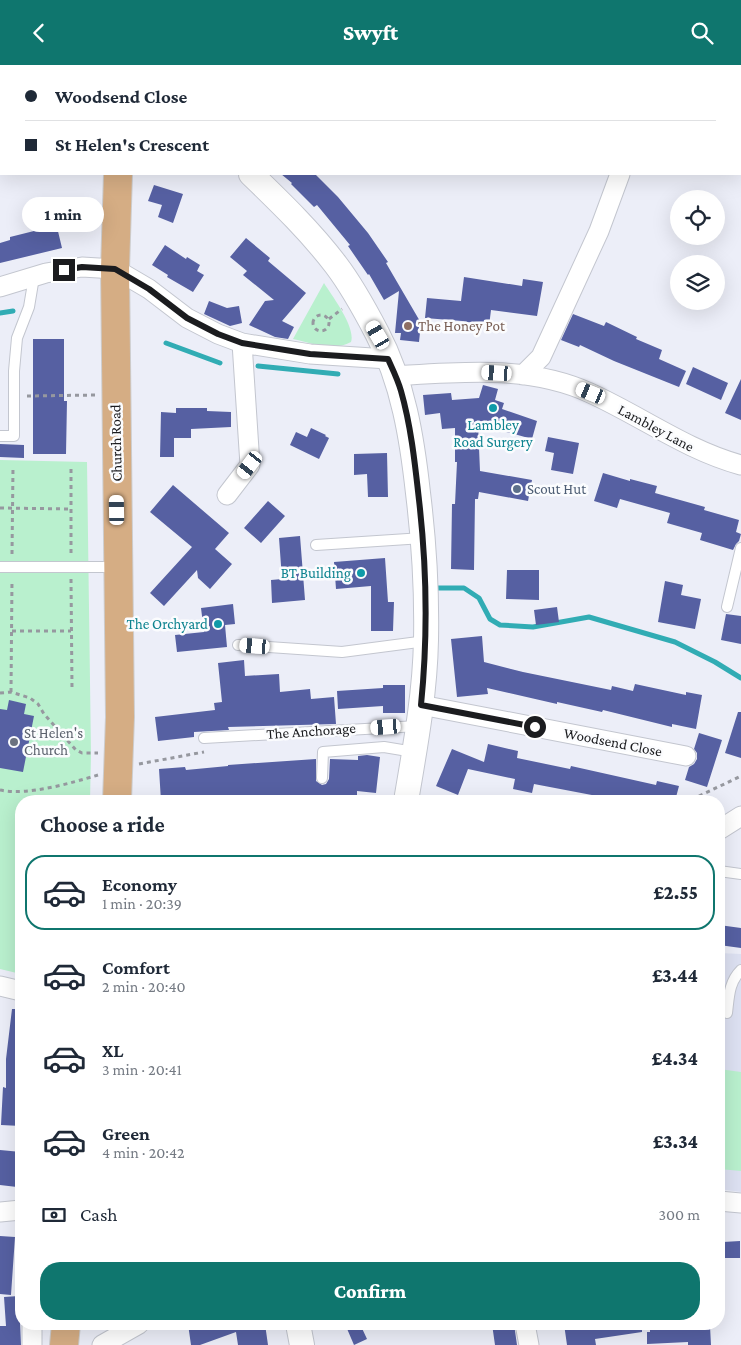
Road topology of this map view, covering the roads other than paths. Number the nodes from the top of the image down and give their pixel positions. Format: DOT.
graph roads {
  1 [pos="118,175"];
  2 [pos="252,175"];
  3 [pos="620,175"];
  4 [pos="115,269"];
  5 [pos="34,277"];
  6 [pos="0,287"];
  7 [pos="242,343"];
  8 [pos="395,375"];
  9 [pos="523,375"];
  10 [pos="0,436"];
  11 [pos="741,465"];
  12 [pos="227,495"];
  13 [pos="423,538"];
  14 [pos="316,545"];
  15 [pos="741,548"];
  16 [pos="0,567"];
  17 [pos="118,567"];
  18 [pos="727,607"];
  19 [pos="426,641"];
  20 [pos="238,645"];
  21 [pos="420,715"];
  22 [pos="204,738"];
  23 [pos="414,752"];
  24 [pos="686,756"];
  25 [pos="322,778"];
  26 [pos="117,795"];
  27 [pos="407,795"];
  28 [pos="741,816"];
  29 [pos="725,826"];
  30 [pos="725,872"];
  31 [pos="741,874"];
  32 [pos="741,970"];
  33 [pos="0,986"];
  34 [pos="15,990"];
  35 [pos="727,1013"];
  36 [pos="725,1202"];
  37 [pos="741,1203"];
  38 [pos="15,1211"];
  39 [pos="0,1212"];
  40 [pos="32,1330"];
  41 [pos="65,1330"];
  42 [pos="129,1330"];
  43 [pos="299,1330"];
  44 [pos="526,1330"];
  45 [pos="32,1345"];
  46 [pos="64,1345"];
  47 [pos="102,1345"];
  48 [pos="302,1345"];
  49 [pos="529,1345"];
  1 -- 4 [label="main road, Church Road"];
  2 -- 8 [label="street"];
  3 -- 9 [label="street"];
  4 -- 5 [label="street"];
  4 -- 7 [label="street, Lambley Lane"];
  4 -- 17 [label="main road, Church Road"];
  5 -- 6 [label="street"];
  5 -- 10 [label="lane"];
  7 -- 8 [label="street, Lambley Lane"];
  7 -- 12 [label="street"];
  8 -- 9 [label="street, Lambley Lane"];
  8 -- 13 [label="street"];
  9 -- 11 [label="street, Lambley Lane"];
  13 -- 14 [label="lane"];
  13 -- 19 [label="street"];
  15 -- 18 [label="lane"];
  16 -- 17 [label="lane"];
  17 -- 26 [label="main road, Church Road"];
  19 -- 20 [label="lane"];
  19 -- 21 [label="street"];
  21 -- 22 [label="lane, The Anchorage"];
  21 -- 23 [label="street"];
  21 -- 24 [label="street, Woodsend Close"];
  23 -- 25 [label="lane"];
  23 -- 27 [label="street"];
  28 -- 29 [label="street"];
  30 -- 31 [label="lane"];
  32 -- 35 [label="lane"];
  33 -- 34 [label="street"];
  36 -- 37 [label="street"];
  38 -- 39 [label="street"];
  40 -- 45 [label="street"];
  41 -- 46 [label="main road"];
  42 -- 47 [label="street"];
  43 -- 48 [label="street"];
  44 -- 49 [label="street"];
}
